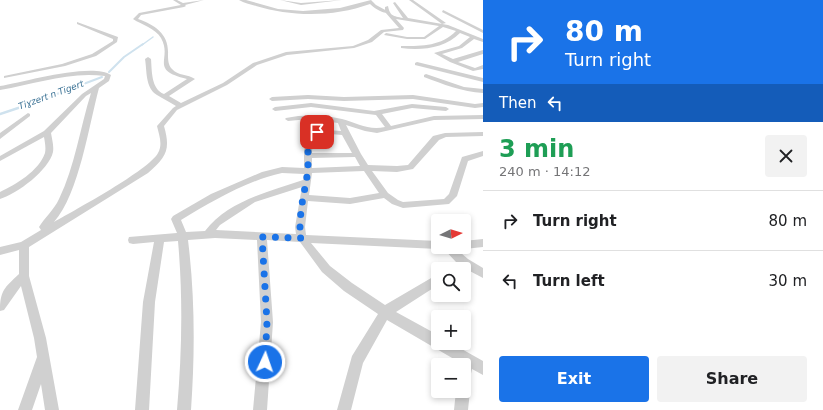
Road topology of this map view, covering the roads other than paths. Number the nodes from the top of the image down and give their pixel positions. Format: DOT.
graph roads {
  1 [pos="175,0"];
  2 [pos="202,0"];
  3 [pos="241,0"];
  4 [pos="247,0"];
  5 [pos="282,0"];
  6 [pos="303,0"];
  7 [pos="310,0"];
  8 [pos="340,0"];
  9 [pos="411,0"];
  10 [pos="370,1"];
  11 [pos="186,2"];
  12 [pos="395,3"];
  13 [pos="388,12"];
  14 [pos="428,13"];
  15 [pos="423,14"];
  16 [pos="416,15"];
  17 [pos="406,20"];
  18 [pos="419,21"];
  19 [pos="476,22"];
  20 [pos="79,23"];
  21 [pos="446,26"];
  22 [pos="459,31"];
  23 [pos="483,32"];
  24 [pos="379,33"];
  25 [pos="472,38"];
  26 [pos="483,41"];
  27 [pos="403,47"];
  28 [pos="483,52"];
  29 [pos="148,59"];
  30 [pos="452,62"];
  31 [pos="417,64"];
  32 [pos="483,67"];
  33 [pos="434,68"];
  34 [pos="475,70"];
  35 [pos="426,76"];
  36 [pos="462,76"];
  37 [pos="3,77"];
  38 [pos="45,80"];
  39 [pos="483,80"];
  40 [pos="0,88"];
  41 [pos="96,88"];
  42 [pos="483,91"];
  43 [pos="165,96"];
  44 [pos="308,96"];
  45 [pos="272,99"];
  46 [pos="311,105"];
  47 [pos="483,105"];
  48 [pos="181,106"];
  49 [pos="275,109"];
  50 [pos="446,109"];
  51 [pos="378,113"];
  52 [pos="28,115"];
  53 [pos="483,117"];
  54 [pos="288,119"];
  55 [pos="341,121"];
  56 [pos="390,129"];
  57 [pos="47,133"];
  58 [pos="345,133"];
  59 [pos="483,134"];
  60 [pos="0,137"];
  61 [pos="483,153"];
  62 [pos="357,155"];
  63 [pos="308,156"];
  64 [pos="0,159"];
  65 [pos="367,168"];
  66 [pos="308,171"];
  67 [pos="306,182"];
  68 [pos="385,195"];
  69 [pos="0,196"];
  70 [pos="304,198"];
  71 [pos="208,234"];
  72 [pos="183,236"];
  73 [pos="262,237"];
  74 [pos="160,238"];
  75 [pos="302,238"];
  76 [pos="133,240"];
  77 [pos="483,243"];
  78 [pos="471,244"];
  79 [pos="24,245"];
  80 [pos="431,245"];
  81 [pos="0,251"];
  82 [pos="455,254"];
  83 [pos="464,262"];
  84 [pos="471,266"];
  85 [pos="483,272"];
  86 [pos="24,276"];
  87 [pos="431,283"];
  88 [pos="0,306"];
  89 [pos="385,312"];
  90 [pos="431,338"];
  91 [pos="452,350"];
  92 [pos="44,357"];
  93 [pos="466,358"];
  94 [pos="471,361"];
  95 [pos="483,368"];
  96 [pos="462,398"];
  97 [pos="25,410"];
  98 [pos="52,410"];
  99 [pos="142,410"];
  100 [pos="184,410"];
  101 [pos="260,410"];
  102 [pos="344,410"];
  103 [pos="461,410"];
  1 -- 11 [label="street"];
  2 -- 11 [label="street"];
  3 -- 10 [label="street"];
  4 -- 10 [label="street"];
  5 -- 8 [label="street"];
  6 -- 7 [label="street"];
  9 -- 14 [label="street"];
  10 -- 13 [label="street"];
  11 -- 43 [label="street"];
  12 -- 17 [label="street"];
  13 -- 17 [label="street"];
  13 -- 24 [label="street"];
  14 -- 15 [label="street"];
  14 -- 21 [label="street"];
  16 -- 18 [label="street"];
  17 -- 18 [label="street"];
  18 -- 21 [label="street"];
  19 -- 23 [label="street"];
  20 -- 37 [label="street"];
  21 -- 22 [label="street"];
  21 -- 24 [label="street"];
  22 -- 25 [label="street"];
  22 -- 27 [label="street"];
  24 -- 48 [label="street"];
  25 -- 26 [label="street"];
  25 -- 30 [label="street"];
  28 -- 30 [label="street"];
  29 -- 43 [label="street"];
  30 -- 33 [label="street"];
  30 -- 34 [label="street"];
  31 -- 33 [label="street"];
  32 -- 34 [label="street"];
  33 -- 36 [label="street"];
  34 -- 36 [label="street"];
  35 -- 42 [label="street"];
  36 -- 39 [label="street"];
  37 -- 38 [label="street"];
  38 -- 40 [label="street"];
  38 -- 41 [label="street"];
  41 -- 57 [label="street"];
  41 -- 79 [label="street"];
  43 -- 48 [label="street"];
  44 -- 45 [label="street"];
  44 -- 46 [label="street"];
  44 -- 47 [label="street"];
  46 -- 49 [label="street"];
  46 -- 51 [label="street"];
  48 -- 79 [label="street"];
  50 -- 51 [label="street"];
  51 -- 56 [label="street"];
  52 -- 60 [label="street"];
  53 -- 56 [label="street"];
  54 -- 55 [label="street"];
  55 -- 56 [label="street"];
  55 -- 58 [label="street"];
  57 -- 64 [label="street"];
  57 -- 69 [label="street"];
  58 -- 62 [label="street"];
  58 -- 63 [label="street"];
  59 -- 65 [label="street"];
  61 -- 68 [label="street"];
  62 -- 63 [label="street"];
  62 -- 65 [label="street"];
  63 -- 66 [label="street"];
  65 -- 66 [label="street"];
  65 -- 68 [label="street"];
  66 -- 67 [label="street"];
  66 -- 72 [label="street"];
  67 -- 70 [label="street"];
  67 -- 71 [label="street"];
  68 -- 70 [label="street"];
  70 -- 75 [label="street"];
  71 -- 72 [label="street"];
  71 -- 73 [label="street"];
  72 -- 74 [label="street"];
  72 -- 100 [label="street"];
  73 -- 75 [label="street"];
  73 -- 101 [label="street"];
  74 -- 76 [label="street"];
  74 -- 99 [label="street"];
  75 -- 80 [label="street"];
  75 -- 89 [label="street"];
  77 -- 78 [label="street"];
  79 -- 81 [label="street"];
  79 -- 86 [label="street"];
  82 -- 83 [label="street"];
  84 -- 85 [label="street"];
  86 -- 88 [label="street"];
  86 -- 92 [label="street"];
  87 -- 89 [label="street"];
  89 -- 90 [label="street"];
  89 -- 102 [label="street"];
  91 -- 93 [label="street"];
  92 -- 97 [label="street"];
  92 -- 98 [label="street"];
  94 -- 95 [label="street"];
  96 -- 103 [label="street"];
}
